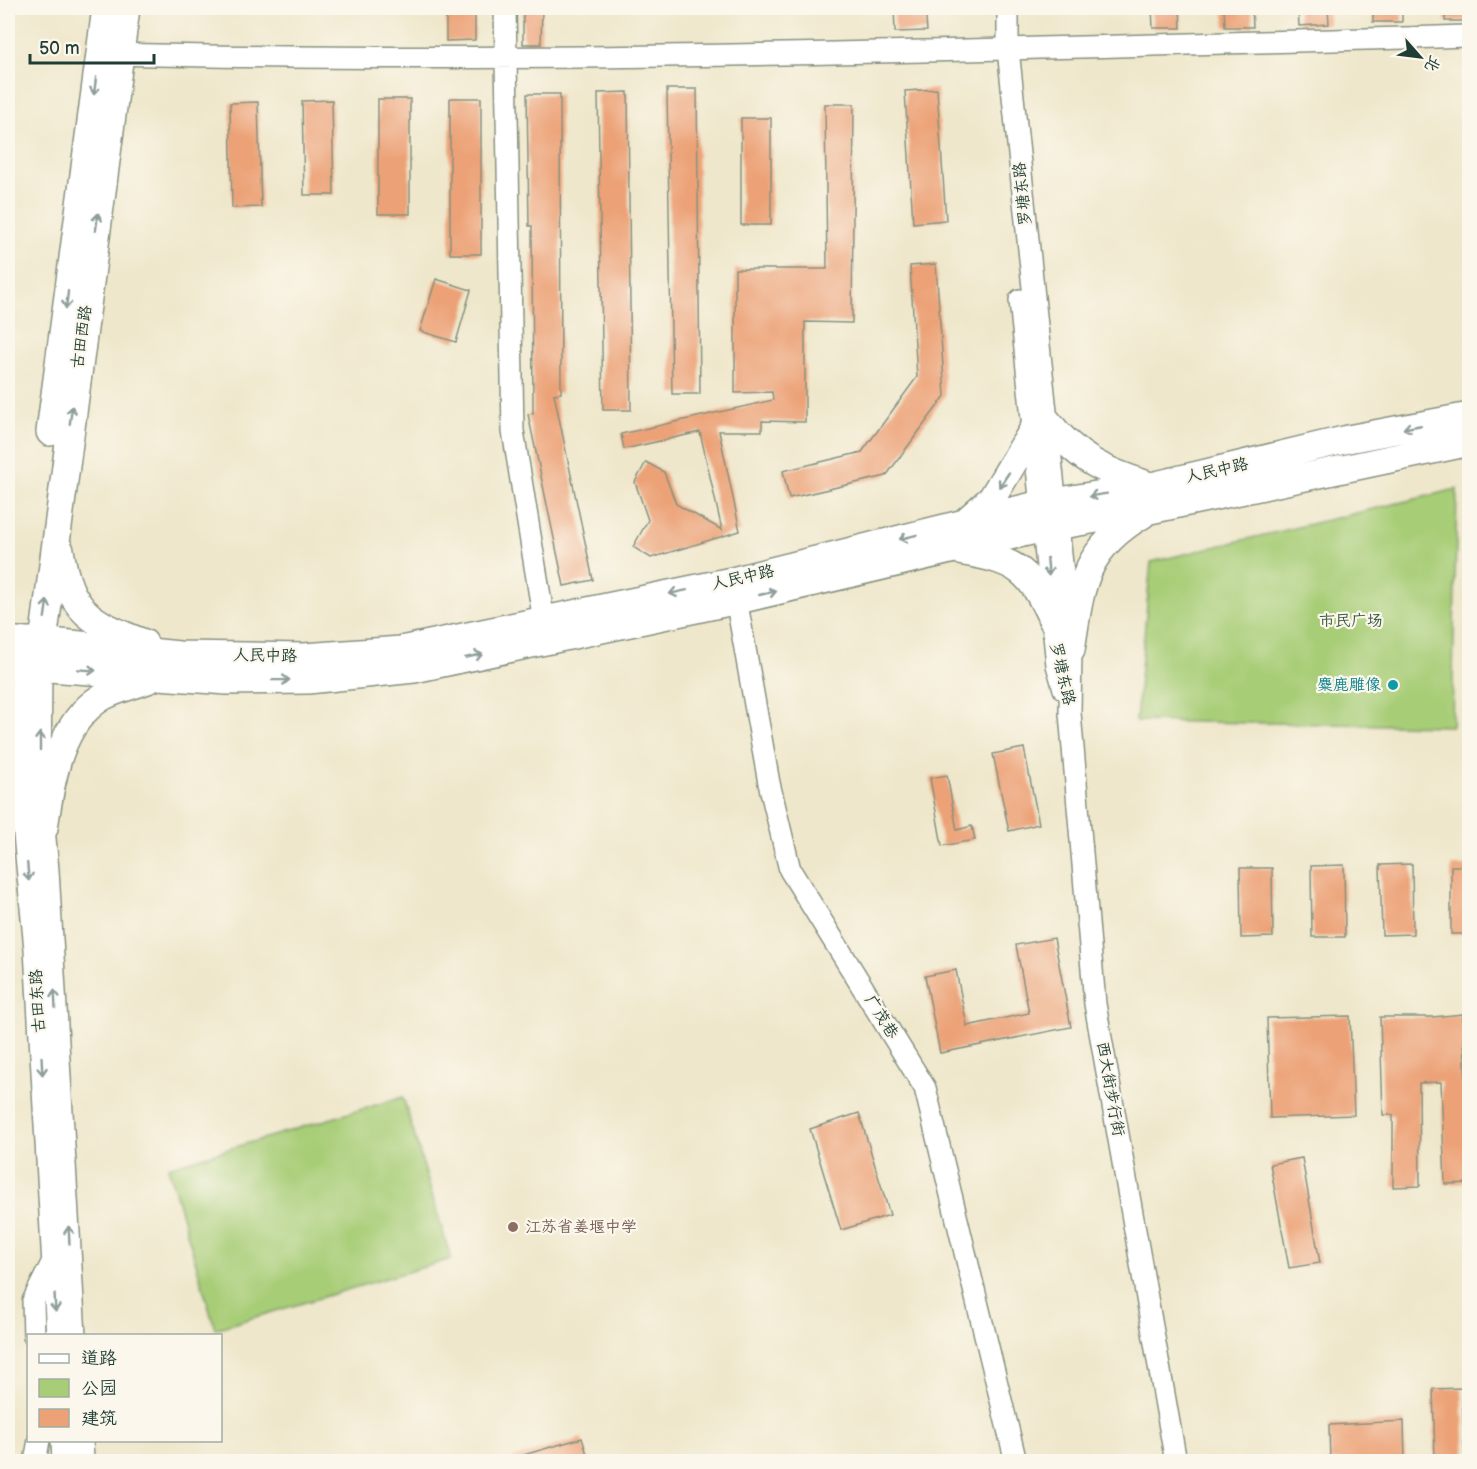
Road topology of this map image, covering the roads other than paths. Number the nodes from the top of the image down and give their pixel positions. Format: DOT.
graph roads {
  1 [pos="106,8"];
  2 [pos="126,8"];
  3 [pos="505,8"];
  4 [pos="994,8"];
  5 [pos="1008,8"];
  6 [pos="1470,36"];
  7 [pos="1001,49"];
  8 [pos="109,54"];
  9 [pos="505,56"];
  10 [pos="1470,416"];
  11 [pos="1040,425"];
  12 [pos="1470,442"];
  13 [pos="1151,498"];
  14 [pos="1050,515"];
  15 [pos="964,523"];
  16 [pos="57,525"];
  17 [pos="951,550"];
  18 [pos="735,590"];
  19 [pos="1053,621"];
  20 [pos="547,630"];
  21 [pos="1071,650"];
  22 [pos="24,654"];
  23 [pos="179,655"];
  24 [pos="157,676"];
  25 [pos="1070,713"];
  26 [pos="44,828"];
  27 [pos="53,1261"];
  28 [pos="34,1334"];
  29 [pos="57,1334"];
  30 [pos="75,1334"];
  31 [pos="39,1442"];
  32 [pos="62,1442"];
  33 [pos="82,1442"];
  34 [pos="35,1461"];
  35 [pos="63,1461"];
  36 [pos="83,1461"];
  37 [pos="1016,1461"];
  38 [pos="1176,1461"];
  1 -- 8 [label="main road, 古田西路"];
  2 -- 8 [label="main road, 古田西路"];
  3 -- 9 [label="street"];
  4 -- 7 [label="street, 罗塘东路"];
  5 -- 7 [label="street, 罗塘东路"];
  6 -- 7 [label="street"];
  7 -- 9 [label="street"];
  7 -- 11 [label="street, 罗塘东路"];
  8 -- 9 [label="street"];
  16 -- 8 [label="main road, 古田西路, one-way"];
  8 -- 22 [label="main road, 古田西路, one-way"];
  9 -- 20 [label="street"];
  10 -- 13 [label="main road, 人民中路, one-way"];
  11 -- 13 [label="main road"];
  11 -- 14 [label="street, 罗塘东路"];
  11 -- 15 [label="main road, one-way"];
  12 -- 13 [label="main road, 人民中路"];
  13 -- 14 [label="main road, 人民中路"];
  13 -- 21 [label="main road"];
  14 -- 15 [label="main road, 人民中路"];
  14 -- 17 [label="main road, 人民中路"];
  14 -- 19 [label="street, 罗塘东路, one-way"];
  14 -- 21 [label="street, 罗塘东路"];
  15 -- 18 [label="main road, 人民中路, one-way"];
  22 -- 16 [label="main road, 古田西路, one-way"];
  16 -- 23 [label="main road"];
  18 -- 17 [label="main road, 人民中路, one-way"];
  17 -- 19 [label="main road"];
  18 -- 20 [label="main road, 人民中路"];
  18 -- 37 [label="street, 广茂巷"];
  19 -- 25 [label="street, 罗塘东路"];
  20 -- 23 [label="main road, 人民中路"];
  24 -- 20 [label="main road, 人民中路, one-way"];
  21 -- 25 [label="street, 罗塘东路"];
  22 -- 23 [label="main road, 人民中路"];
  22 -- 24 [label="main road, 人民中路, one-way"];
  26 -- 22 [label="street, 古田东路, one-way"];
  22 -- 27 [label="street, 古田东路, one-way"];
  24 -- 26 [label="main road"];
  25 -- 38 [label="street, 西大街步行街"];
  30 -- 26 [label="street, 古田东路, one-way"];
  27 -- 28 [label="street"];
  27 -- 29 [label="street, 古田东路, one-way"];
  31 -- 34 [label="street"];
  32 -- 35 [label="street"];
  33 -- 36 [label="street"];
}
